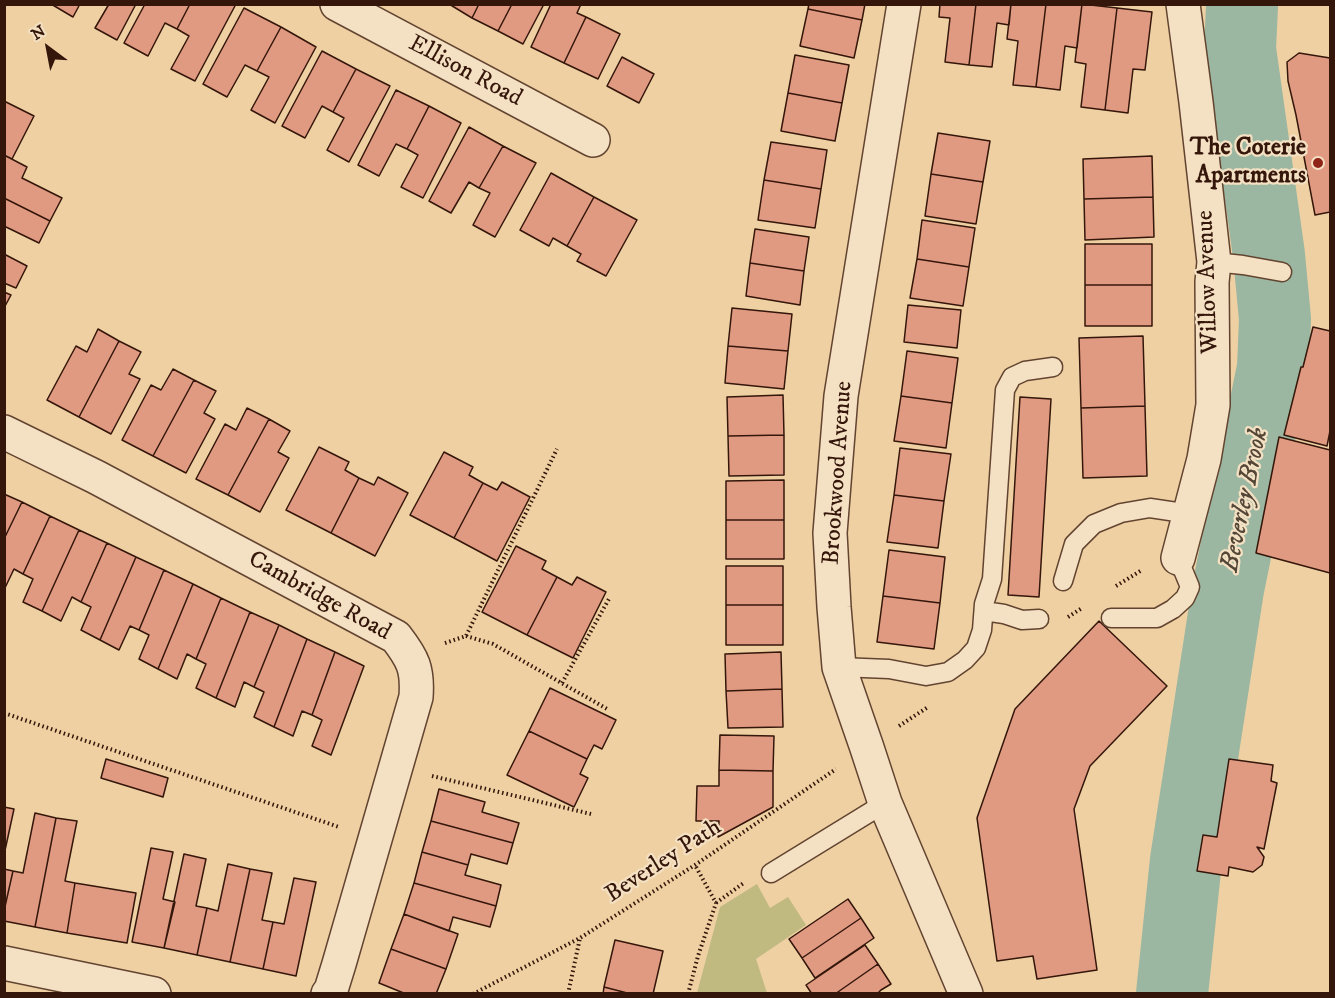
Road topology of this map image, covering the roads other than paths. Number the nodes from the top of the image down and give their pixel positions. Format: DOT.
graph roads {
  1 [pos="337,4"];
  2 [pos="904,4"];
  3 [pos="1183,4"];
  4 [pos="593,140"];
  5 [pos="1228,263"];
  6 [pos="1282,272"];
  7 [pos="1053,367"];
  8 [pos="4,432"];
  9 [pos="1190,514"];
  10 [pos="1178,558"];
  11 [pos="1063,581"];
  12 [pos="984,611"];
  13 [pos="1111,618"];
  14 [pos="1039,619"];
  15 [pos="839,667"];
  16 [pos="885,803"];
  17 [pos="771,873"];
  18 [pos="4,963"];
  19 [pos="154,993"];
  20 [pos="328,993"];
  21 [pos="966,993"];
  1 -- 4 [label="street, Ellison Road"];
  2 -- 15 [label="street, Brookwood Avenue"];
  3 -- 5 [label="street, Willow Avenue"];
  5 -- 6 [label="lane"];
  5 -- 9 [label="street, Willow Avenue"];
  7 -- 12 [label="lane"];
  8 -- 20 [label="street, Cambridge Road"];
  9 -- 10 [label="street, Willow Avenue"];
  9 -- 11 [label="lane"];
  10 -- 13 [label="lane"];
  12 -- 14 [label="lane"];
  12 -- 15 [label="lane"];
  15 -- 16 [label="street, Brookwood Avenue"];
  16 -- 17 [label="lane"];
  16 -- 21 [label="street, Brookwood Avenue"];
  18 -- 19 [label="street"];
}
